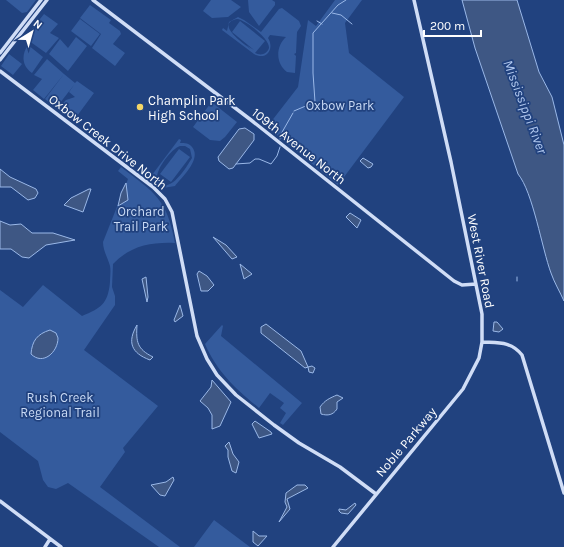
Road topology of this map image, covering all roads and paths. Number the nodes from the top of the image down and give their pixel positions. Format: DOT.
graph roads {
  1 [pos="41,0"];
  2 [pos="47,0"];
  3 [pos="93,0"];
  4 [pos="414,0"];
  5 [pos="0,53"];
  6 [pos="0,60"];
  7 [pos="0,70"];
  8 [pos="476,284"];
  9 [pos="482,342"];
  10 [pos="564,492"];
  11 [pos="376,494"];
  12 [pos="0,501"];
  13 [pos="50,539"];
  14 [pos="45,547"];
  15 [pos="61,547"];
  16 [pos="333,547"];
  1 -- 5 [label="street"];
  2 -- 6 [label="street"];
  3 -- 8 [label="street, 109th Avenue North"];
  4 -- 8 [label="street, West River Road"];
  7 -- 11 [label="street, Oxbow Creek Drive North"];
  8 -- 9 [label="street, West River Road"];
  9 -- 10 [label="street"];
  9 -- 11 [label="street, Noble Parkway"];
  11 -- 16 [label="street, Noble Parkway"];
  12 -- 13 [label="street"];
  13 -- 14 [label="street"];
  13 -- 15 [label="street"];
}
